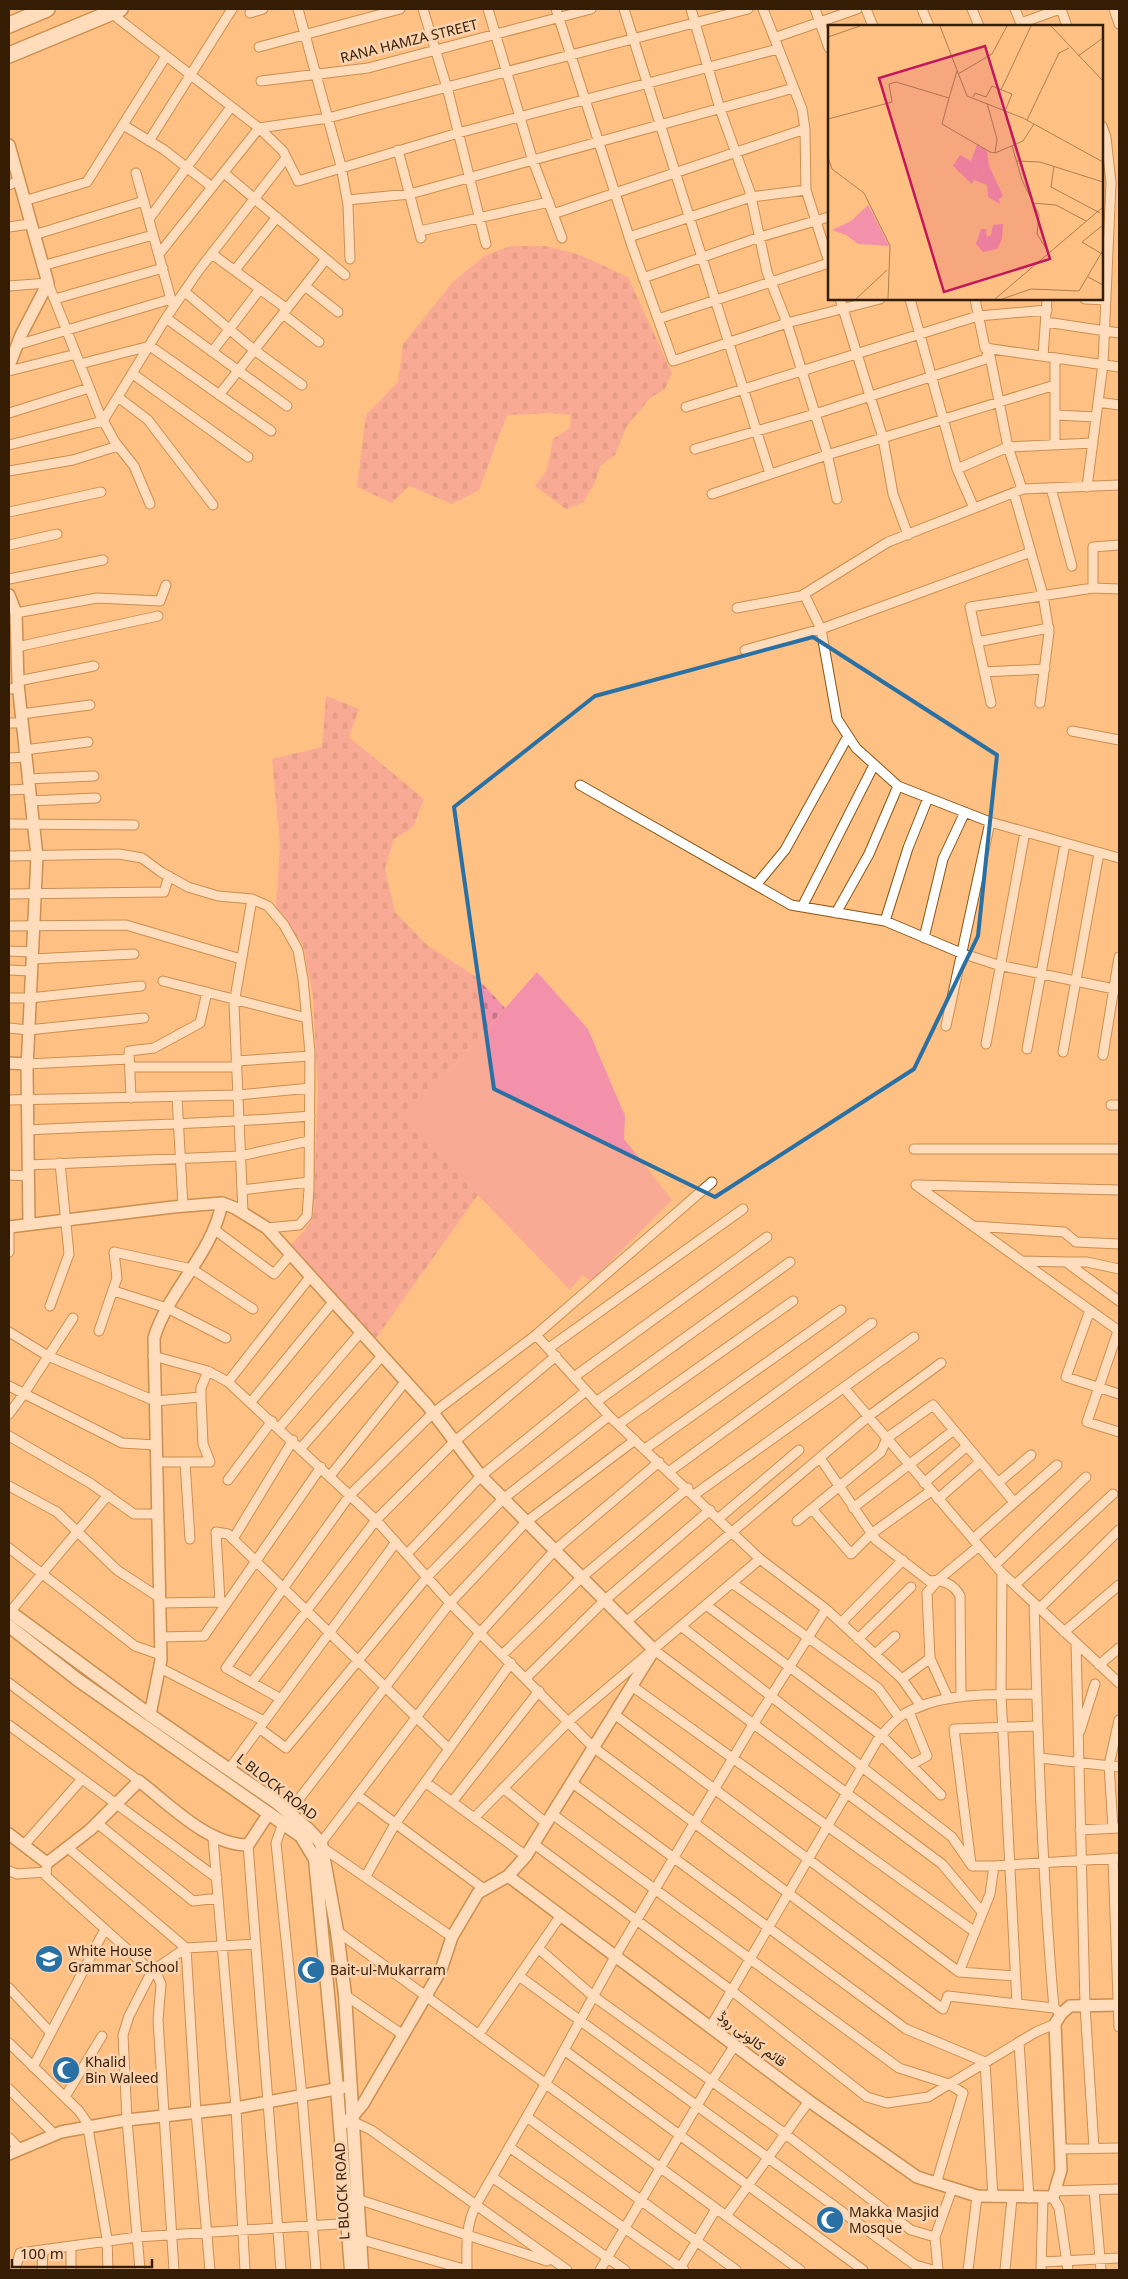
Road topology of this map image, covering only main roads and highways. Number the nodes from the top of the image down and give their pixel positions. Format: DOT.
graph roads {
  1 [pos="47,9"];
  2 [pos="116,11"];
  3 [pos="16,22"];
  4 [pos="34,43"];
  5 [pos="9,55"];
  6 [pos="10,1611"];
  7 [pos="9,1626"];
  8 [pos="286,1818"];
  9 [pos="353,2223"];
  10 [pos="351,2270"];
  11 [pos="362,2270"];
  1 -- 3 [label="main road"];
  2 -- 4 [label="main road"];
  3 -- 4 [label="main road"];
  4 -- 5 [label="main road"];
  6 -- 8 [label="main road, L BLOCK ROAD"];
  7 -- 8 [label="main road, L BLOCK ROAD"];
  8 -- 9 [label="main road, L BLOCK ROAD"];
  8 -- 9 [label="main road, L BLOCK ROAD"];
  9 -- 10 [label="main road, L BLOCK ROAD"];
  9 -- 11 [label="main road, L BLOCK ROAD"];
}
